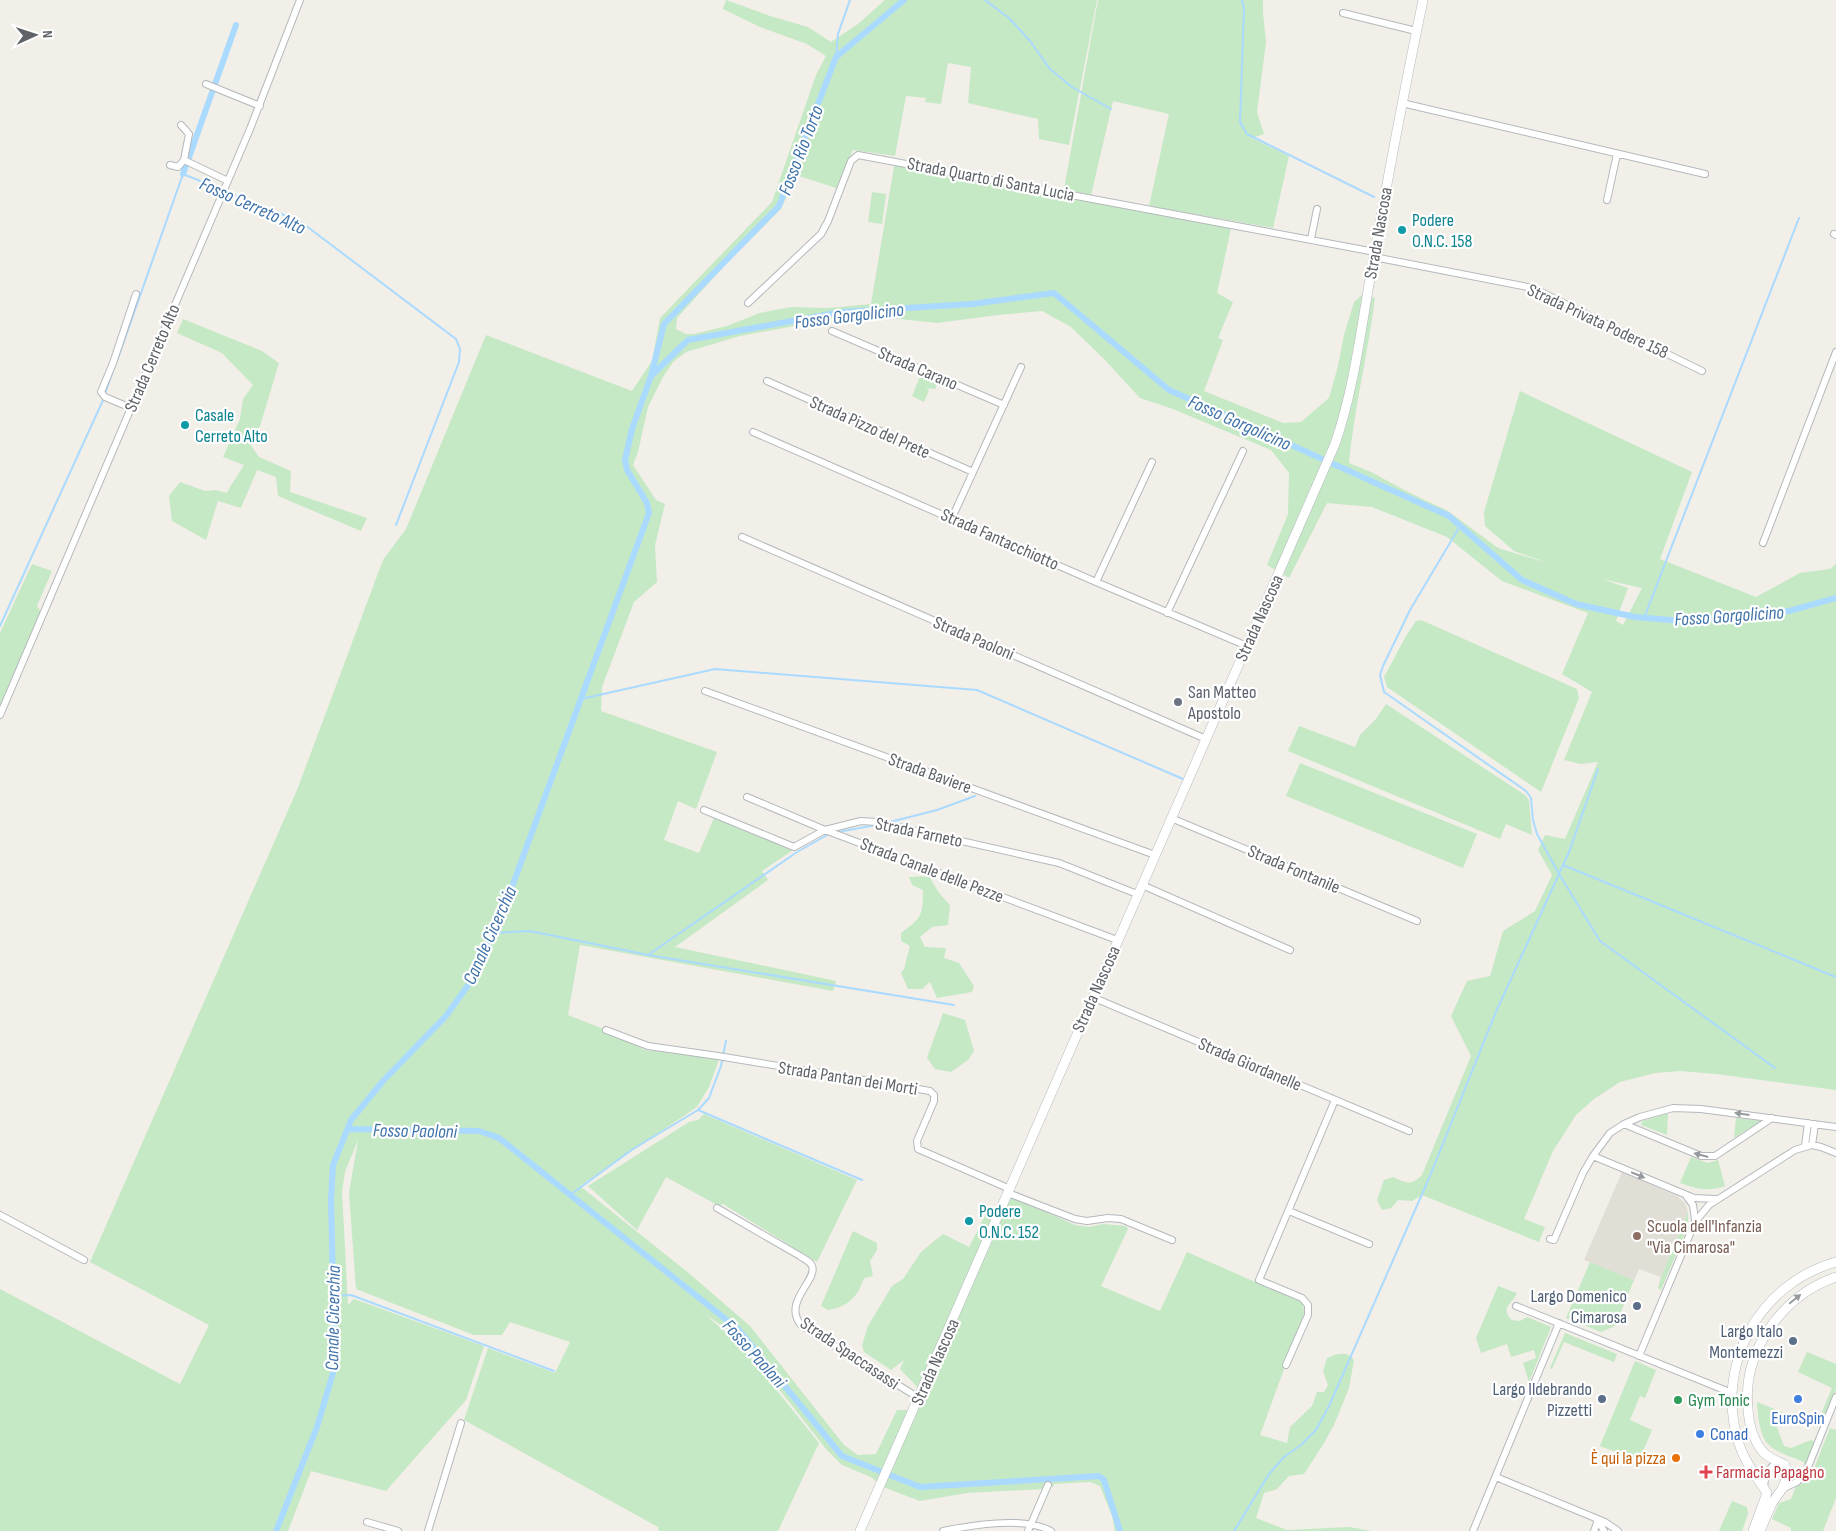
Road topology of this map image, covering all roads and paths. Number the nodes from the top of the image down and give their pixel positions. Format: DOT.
graph roads {
  1 [pos="300,0"];
  2 [pos="1423,0"];
  3 [pos="1343,13"];
  4 [pos="1416,31"];
  5 [pos="208,85"];
  6 [pos="1402,103"];
  7 [pos="260,106"];
  8 [pos="181,125"];
  9 [pos="1617,154"];
  10 [pos="184,160"];
  11 [pos="170,165"];
  12 [pos="1705,174"];
  13 [pos="227,183"];
  14 [pos="1607,200"];
  15 [pos="1317,210"];
  16 [pos="1311,239"];
  17 [pos="1374,254"];
  18 [pos="136,294"];
  19 [pos="748,304"];
  20 [pos="832,331"];
  21 [pos="1836,352"];
  22 [pos="1021,367"];
  23 [pos="1702,371"];
  24 [pos="767,382"];
  25 [pos="1004,405"];
  26 [pos="130,408"];
  27 [pos="753,432"];
  28 [pos="1243,451"];
  29 [pos="1152,462"];
  30 [pos="973,472"];
  31 [pos="952,518"];
  32 [pos="742,537"];
  33 [pos="1763,543"];
  34 [pos="1096,582"];
  35 [pos="1167,613"];
  36 [pos="1247,646"];
  37 [pos="705,691"];
  38 [pos="0,715"];
  39 [pos="1206,739"];
  40 [pos="747,797"];
  41 [pos="704,810"];
  42 [pos="1171,818"];
  43 [pos="825,830"];
  44 [pos="1155,855"];
  45 [pos="1142,885"];
  46 [pos="1137,894"];
  47 [pos="1417,921"];
  48 [pos="1117,940"];
  49 [pos="1290,950"];
  50 [pos="1092,997"];
  51 [pos="606,1030"];
  52 [pos="1335,1100"];
  53 [pos="1772,1118"];
  54 [pos="1811,1123"];
  55 [pos="1624,1124"];
  56 [pos="1836,1126"];
  57 [pos="1409,1131"];
  58 [pos="1808,1146"];
  59 [pos="1836,1153"];
  60 [pos="1593,1156"];
  61 [pos="1009,1191"];
  62 [pos="1685,1194"];
  63 [pos="1717,1199"];
  64 [pos="716,1208"];
  65 [pos="1289,1211"];
  66 [pos="0,1215"];
  67 [pos="1694,1222"];
  68 [pos="1550,1239"];
  69 [pos="1172,1240"];
  70 [pos="1369,1244"];
  71 [pos="84,1260"];
  72 [pos="1836,1262"];
  73 [pos="1836,1277"];
  74 [pos="1516,1306"];
  75 [pos="1559,1323"];
  76 [pos="1638,1356"];
  77 [pos="1737,1362"];
  78 [pos="1286,1365"];
  79 [pos="1752,1367"];
  80 [pos="1732,1393"];
  81 [pos="1836,1397"];
  82 [pos="919,1398"];
  83 [pos="461,1423"];
  84 [pos="1778,1463"];
  85 [pos="1787,1468"];
  86 [pos="1804,1475"];
  87 [pos="1496,1477"];
  88 [pos="1048,1485"];
  89 [pos="1766,1491"];
  90 [pos="1780,1492"];
  91 [pos="1598,1520"];
  92 [pos="367,1522"];
  93 [pos="1030,1528"];
  94 [pos="398,1531"];
  95 [pos="428,1531"];
  96 [pos="860,1531"];
  97 [pos="943,1531"];
  98 [pos="1051,1531"];
  99 [pos="1474,1531"];
  100 [pos="1594,1531"];
  101 [pos="1604,1531"];
  102 [pos="1618,1531"];
  103 [pos="1753,1531"];
  104 [pos="1760,1531"];
  1 -- 7 [label="street, Strada Cerreto Alto"];
  2 -- 4 [label="street, Strada Nascosa"];
  3 -- 4 [label="street"];
  4 -- 6 [label="street, Strada Nascosa"];
  5 -- 7 [label="street"];
  6 -- 9 [label="street"];
  6 -- 17 [label="street, Strada Nascosa"];
  7 -- 13 [label="street, Strada Cerreto Alto"];
  8 -- 10 [label="street"];
  9 -- 12 [label="street"];
  9 -- 14 [label="street"];
  10 -- 11 [label="street"];
  10 -- 13 [label="street"];
  13 -- 26 [label="street, Strada Cerreto Alto"];
  15 -- 16 [label="street"];
  16 -- 17 [label="street, Strada Quarto di Santa Lucia"];
  16 -- 19 [label="street, Strada Quarto di Santa Lucia"];
  17 -- 23 [label="street, Strada Privata Podere 158"];
  17 -- 36 [label="street, Strada Nascosa"];
  18 -- 26 [label="street"];
  20 -- 25 [label="street, Strada Carano"];
  21 -- 33 [label="street"];
  22 -- 25 [label="street"];
  24 -- 30 [label="street, Strada Pizzo del Prete"];
  25 -- 30 [label="street"];
  26 -- 38 [label="street, Strada Cerreto Alto"];
  27 -- 31 [label="street, Strada Fantacchiotto"];
  28 -- 35 [label="street"];
  29 -- 34 [label="street"];
  30 -- 31 [label="street"];
  31 -- 34 [label="street, Strada Fantacchiotto"];
  32 -- 39 [label="street, Strada Paoloni"];
  34 -- 35 [label="street, Strada Fantacchiotto"];
  35 -- 36 [label="street, Strada Fantacchiotto"];
  36 -- 39 [label="street, Strada Nascosa"];
  37 -- 44 [label="street, Strada Baviere"];
  39 -- 42 [label="street, Strada Nascosa"];
  40 -- 43 [label="street, Strada Canale delle Pezze"];
  41 -- 43 [label="street, Strada Farneto"];
  42 -- 44 [label="street, Strada Nascosa"];
  42 -- 47 [label="street, Strada Fontanile"];
  43 -- 46 [label="street, Strada Farneto"];
  43 -- 48 [label="street, Strada Canale delle Pezze"];
  44 -- 45 [label="street, Strada Nascosa"];
  45 -- 46 [label="street, Strada Nascosa"];
  45 -- 49 [label="street"];
  46 -- 48 [label="street, Strada Nascosa"];
  48 -- 50 [label="street, Strada Nascosa"];
  50 -- 52 [label="street, Strada Giordanelle"];
  50 -- 61 [label="street, Strada Nascosa"];
  51 -- 61 [label="street, Strada Pantan dei Morti"];
  52 -- 57 [label="street, Strada Giordanelle"];
  52 -- 65 [label="street"];
  53 -- 54 [label="street"];
  53 -- 55 [label="street, one-way"];
  53 -- 55 [label="street, one-way"];
  54 -- 56 [label="street"];
  54 -- 58 [label="street"];
  55 -- 60 [label="street"];
  58 -- 59 [label="street"];
  58 -- 63 [label="street"];
  60 -- 62 [label="street, one-way"];
  60 -- 68 [label="street"];
  61 -- 69 [label="street"];
  61 -- 82 [label="street, Strada Nascosa"];
  62 -- 63 [label="street"];
  62 -- 67 [label="street"];
  63 -- 67 [label="street"];
  64 -- 82 [label="street, Strada Spaccasassi"];
  65 -- 70 [label="street"];
  65 -- 78 [label="street"];
  66 -- 71 [label="street"];
  67 -- 76 [label="street"];
  72 -- 77 [label="street"];
  79 -- 73 [label="street, one-way"];
  74 -- 75 [label="street"];
  75 -- 76 [label="street"];
  75 -- 87 [label="street"];
  76 -- 80 [label="street"];
  77 -- 79 [label="street"];
  77 -- 80 [label="street"];
  79 -- 84 [label="street"];
  80 -- 89 [label="street"];
  81 -- 86 [label="street"];
  82 -- 96 [label="street, Strada Nascosa"];
  83 -- 95 [label="street"];
  84 -- 85 [label="street"];
  84 -- 89 [label="street"];
  85 -- 86 [label="street"];
  85 -- 90 [label="street"];
  86 -- 90 [label="street"];
  87 -- 91 [label="street"];
  87 -- 99 [label="street"];
  88 -- 93 [label="street"];
  89 -- 90 [label="street"];
  89 -- 103 [label="street"];
  90 -- 104 [label="street"];
  91 -- 100 [label="street"];
  91 -- 101 [label="street"];
  91 -- 102 [label="street"];
  92 -- 94 [label="street"];
  93 -- 97 [label="street"];
  93 -- 98 [label="street"];
}
